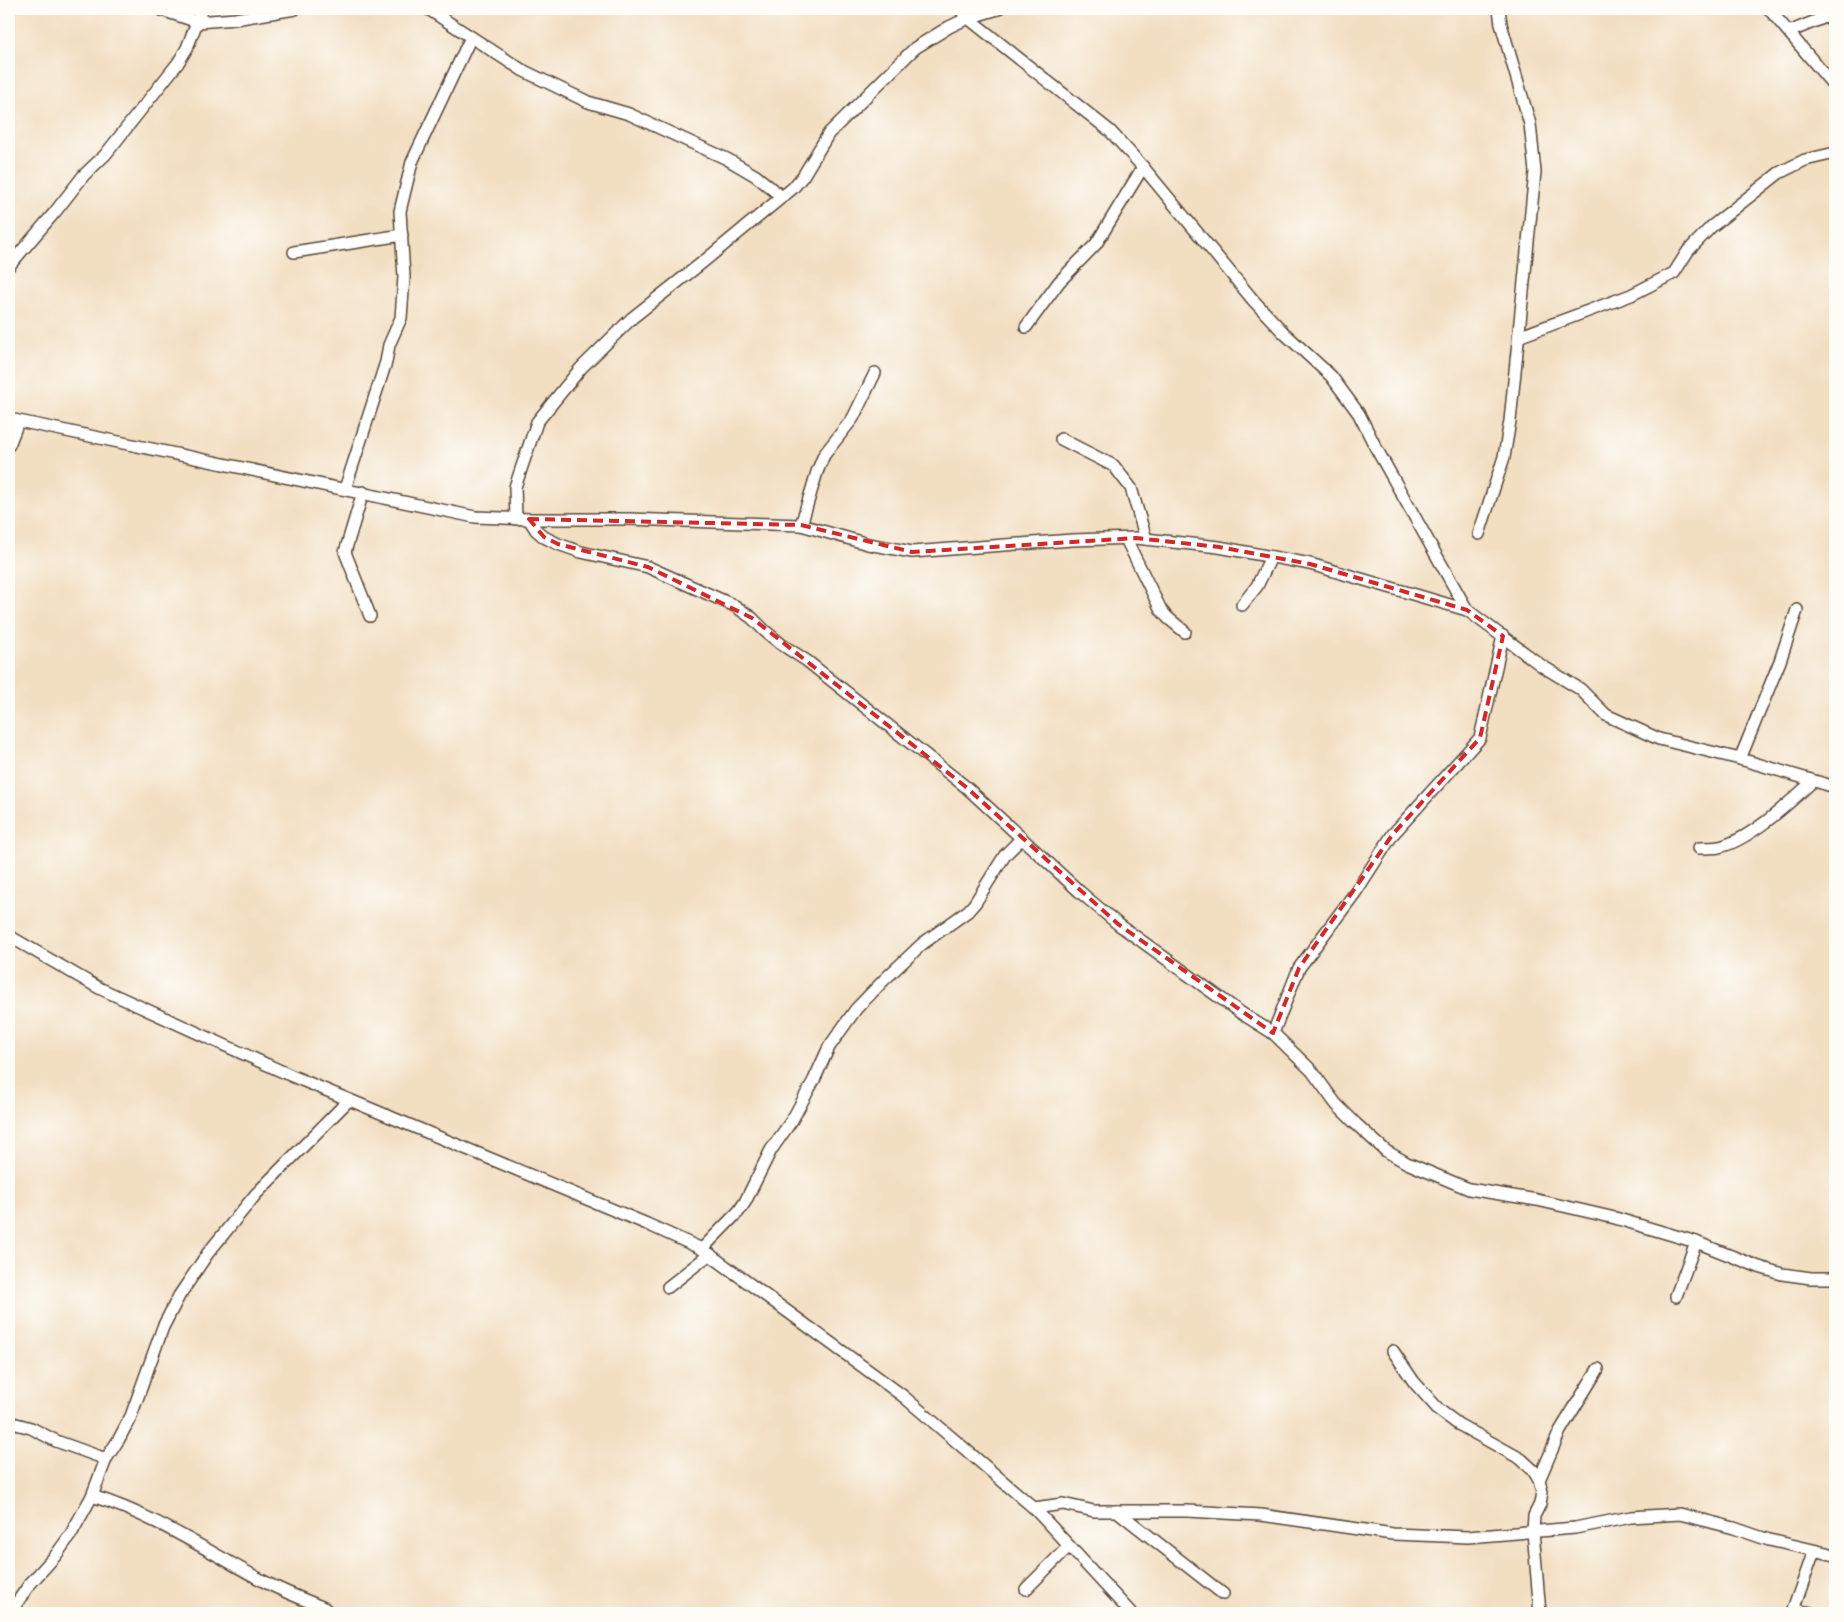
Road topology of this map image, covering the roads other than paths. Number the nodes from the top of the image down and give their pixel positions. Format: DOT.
graph roads {
  1 [pos="160,9"];
  2 [pos="202,9"];
  3 [pos="295,9"];
  4 [pos="428,9"];
  5 [pos="960,9"];
  6 [pos="997,9"];
  7 [pos="1500,9"];
  8 [pos="1769,9"];
  9 [pos="1835,13"];
  10 [pos="968,18"];
  11 [pos="198,22"];
  12 [pos="1789,32"];
  13 [pos="471,37"];
  14 [pos="1835,87"];
  15 [pos="1835,153"];
  16 [pos="1143,167"];
  17 [pos="782,197"];
  18 [pos="402,235"];
  19 [pos="294,252"];
  20 [pos="9,266"];
  21 [pos="1026,327"];
  22 [pos="1518,337"];
  23 [pos="875,373"];
  24 [pos="13,421"];
  25 [pos="1061,439"];
  26 [pos="9,445"];
  27 [pos="346,489"];
  28 [pos="363,492"];
  29 [pos="516,519"];
  30 [pos="528,519"];
  31 [pos="801,525"];
  32 [pos="1479,534"];
  33 [pos="1126,539"];
  34 [pos="1146,540"];
  35 [pos="1271,557"];
  36 [pos="1242,605"];
  37 [pos="1467,610"];
  38 [pos="1797,610"];
  39 [pos="370,616"];
  40 [pos="1185,632"];
  41 [pos="1503,636"];
  42 [pos="1740,759"];
  43 [pos="1813,781"];
  44 [pos="1835,787"];
  45 [pos="1022,838"];
  46 [pos="1699,848"];
  47 [pos="9,936"];
  48 [pos="1274,1033"];
  49 [pos="349,1100"];
  50 [pos="1696,1242"];
  51 [pos="706,1252"];
  52 [pos="1835,1278"];
  53 [pos="668,1287"];
  54 [pos="1676,1296"];
  55 [pos="1393,1351"];
  56 [pos="1598,1369"];
  57 [pos="9,1422"];
  58 [pos="106,1460"];
  59 [pos="1539,1480"];
  60 [pos="92,1496"];
  61 [pos="1034,1508"];
  62 [pos="1117,1511"];
  63 [pos="1533,1530"];
  64 [pos="1069,1546"];
  65 [pos="1814,1551"];
  66 [pos="1835,1555"];
  67 [pos="1026,1589"];
  68 [pos="1223,1594"];
  69 [pos="10,1613"];
  70 [pos="330,1613"];
  71 [pos="1131,1613"];
  72 [pos="1540,1613"];
  73 [pos="1811,1613"];
  1 -- 11 [label="street"];
  2 -- 11 [label="street"];
  3 -- 11 [label="street"];
  4 -- 13 [label="street"];
  5 -- 10 [label="street"];
  6 -- 10 [label="street"];
  7 -- 22 [label="street"];
  8 -- 12 [label="street"];
  9 -- 12 [label="street"];
  10 -- 16 [label="street"];
  10 -- 17 [label="street"];
  11 -- 20 [label="street"];
  12 -- 14 [label="street"];
  13 -- 17 [label="street"];
  13 -- 18 [label="street"];
  15 -- 22 [label="street"];
  16 -- 21 [label="street"];
  16 -- 37 [label="street"];
  17 -- 29 [label="street"];
  18 -- 19 [label="street"];
  18 -- 27 [label="street"];
  22 -- 32 [label="street"];
  23 -- 31 [label="street"];
  24 -- 26 [label="street"];
  24 -- 27 [label="street"];
  25 -- 34 [label="street"];
  27 -- 28 [label="street"];
  28 -- 29 [label="street"];
  28 -- 39 [label="street"];
  29 -- 30 [label="street"];
  30 -- 31 [label="street"];
  30 -- 45 [label="street"];
  31 -- 33 [label="street"];
  33 -- 34 [label="street"];
  33 -- 40 [label="street"];
  34 -- 35 [label="street"];
  35 -- 36 [label="street"];
  35 -- 37 [label="street"];
  37 -- 41 [label="street"];
  38 -- 42 [label="street"];
  41 -- 42 [label="street"];
  41 -- 48 [label="street"];
  42 -- 43 [label="street"];
  43 -- 44 [label="street"];
  43 -- 46 [label="street"];
  45 -- 48 [label="street"];
  45 -- 51 [label="street"];
  47 -- 49 [label="street"];
  48 -- 50 [label="street"];
  49 -- 51 [label="street"];
  49 -- 58 [label="street"];
  50 -- 52 [label="street"];
  50 -- 54 [label="street"];
  51 -- 53 [label="street"];
  51 -- 61 [label="street"];
  55 -- 59 [label="street"];
  56 -- 59 [label="street"];
  57 -- 58 [label="street"];
  58 -- 60 [label="street"];
  59 -- 63 [label="street"];
  60 -- 69 [label="street"];
  60 -- 70 [label="street"];
  61 -- 62 [label="street"];
  61 -- 64 [label="street"];
  62 -- 63 [label="street"];
  62 -- 68 [label="street"];
  63 -- 65 [label="street"];
  63 -- 72 [label="street"];
  64 -- 67 [label="street"];
  64 -- 71 [label="street"];
  65 -- 66 [label="street"];
  65 -- 73 [label="street"];
}
